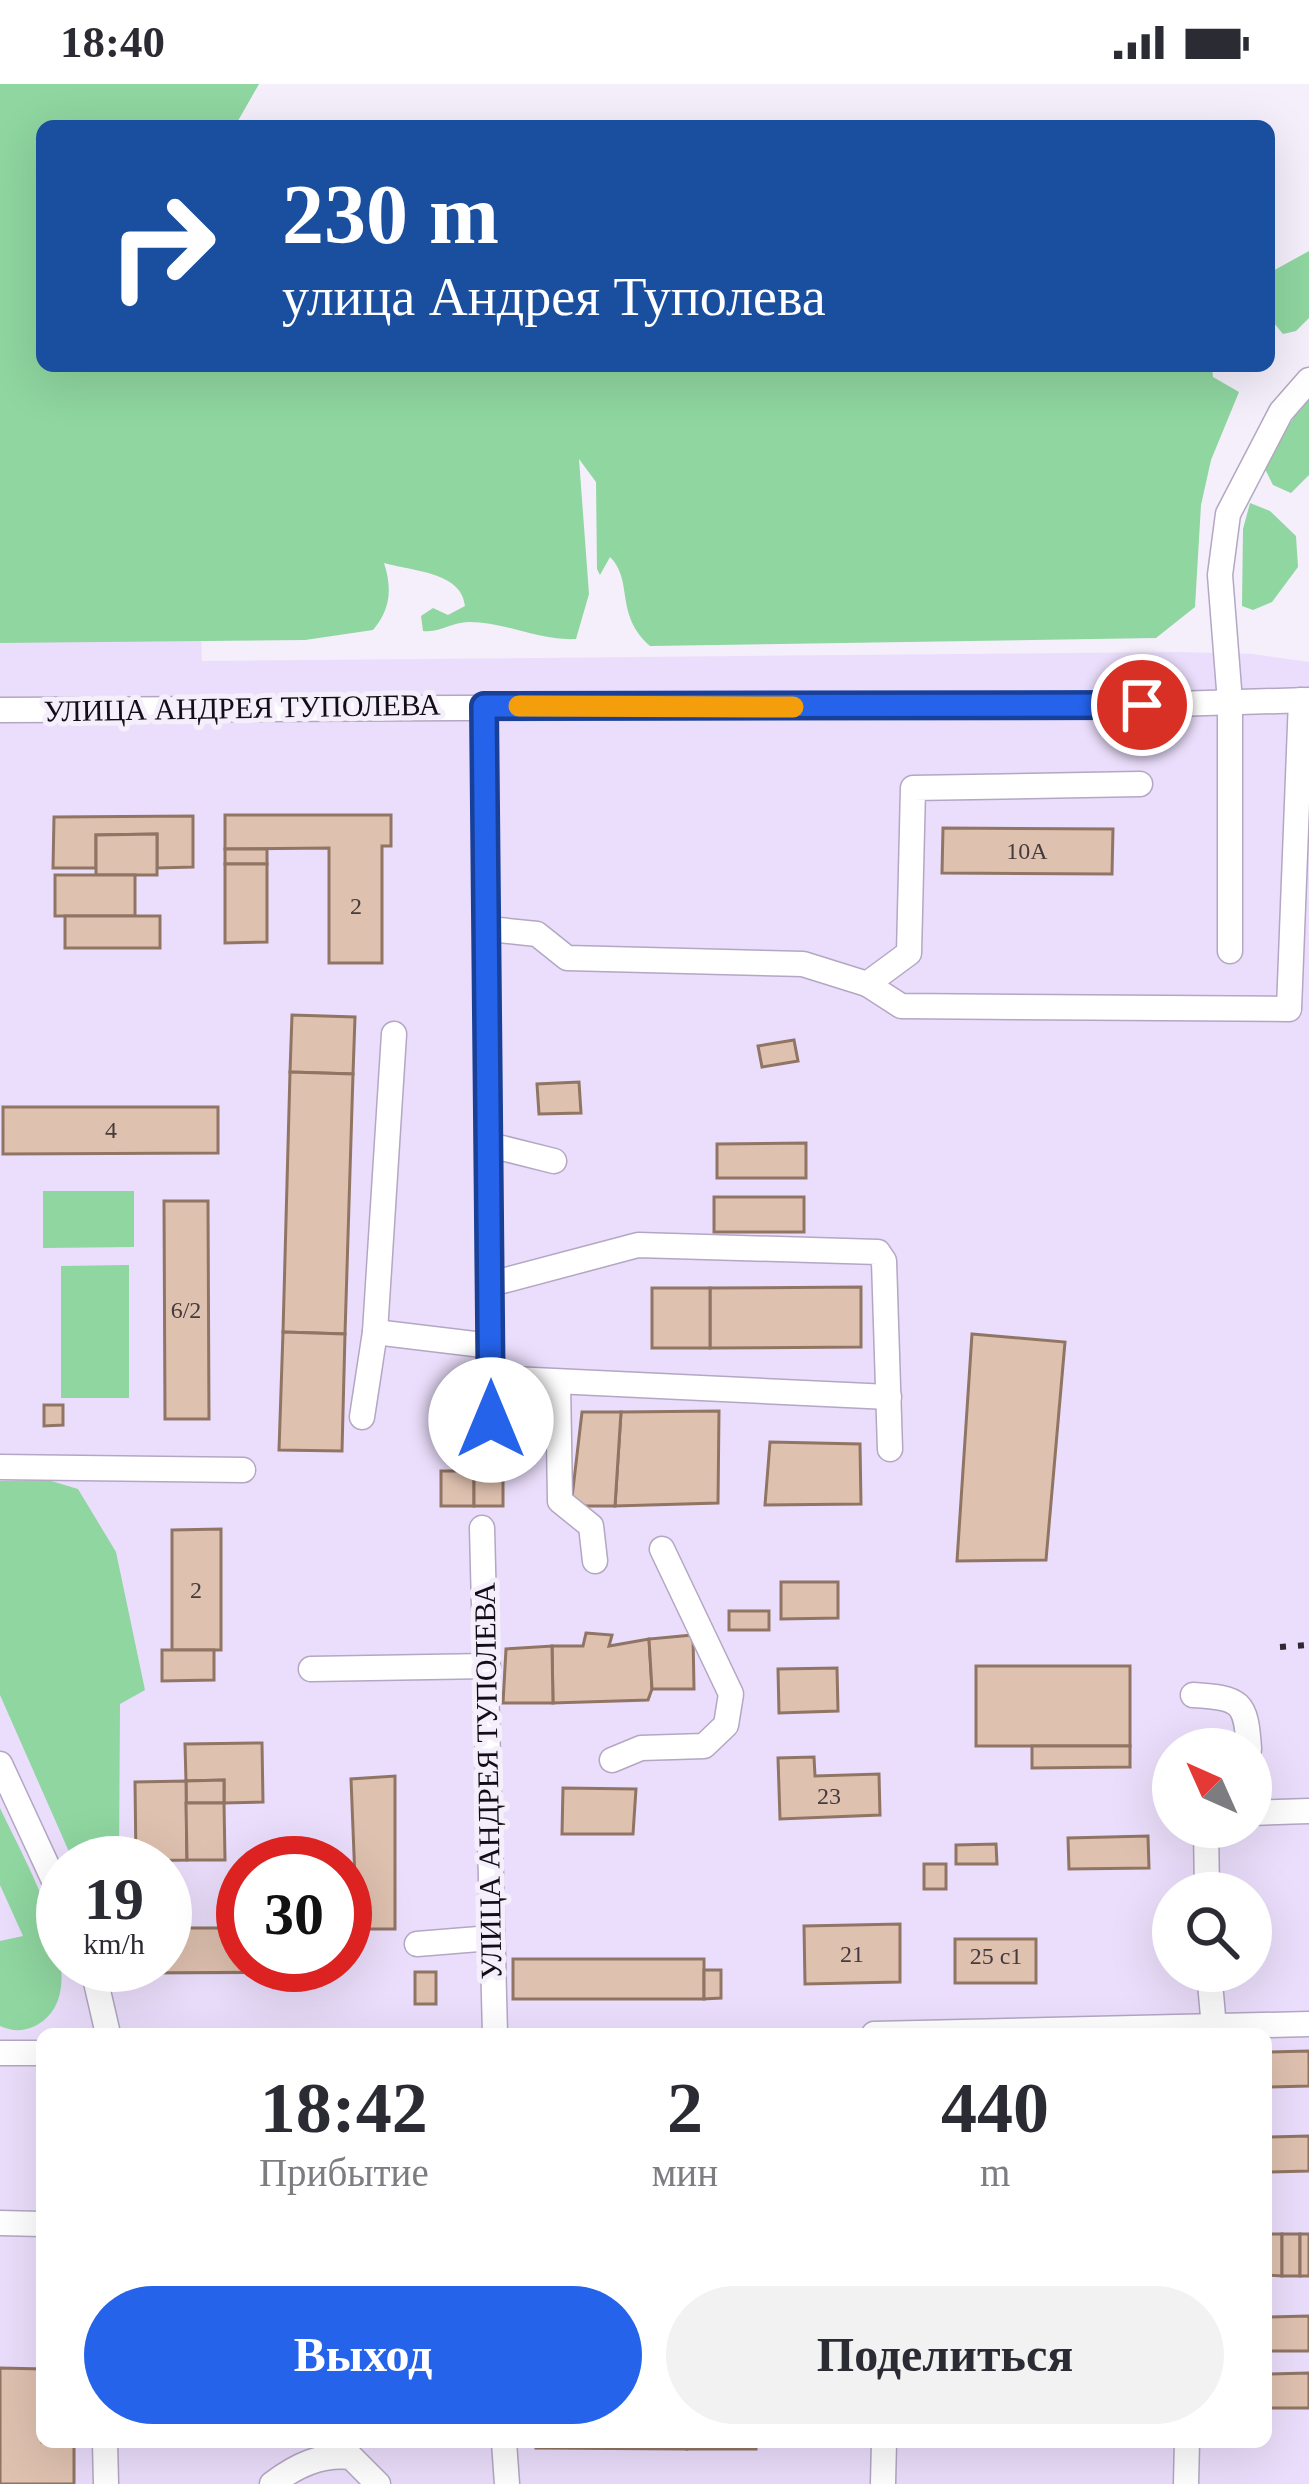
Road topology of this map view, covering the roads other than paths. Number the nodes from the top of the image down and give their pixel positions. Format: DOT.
graph roads {
  1 [pos="1309,380"];
  2 [pos="1230,702"];
  3 [pos="484,706"];
  4 [pos="1305,708"];
  5 [pos="0,710"];
  6 [pos="1140,784"];
  7 [pos="489,929"];
  8 [pos="1230,951"];
  9 [pos="867,984"];
  10 [pos="394,1034"];
  11 [pos="488,1152"];
  12 [pos="554,1161"];
  13 [pos="491,1284"];
  14 [pos="375,1332"];
  15 [pos="491,1346"];
  16 [pos="491,1378"];
  17 [pos="558,1382"];
  18 [pos="889,1397"];
  19 [pos="362,1417"];
  20 [pos="890,1449"];
  21 [pos="490,1463"];
  22 [pos="0,1467"];
  23 [pos="243,1470"];
  24 [pos="482,1528"];
  25 [pos="662,1549"];
  26 [pos="595,1561"];
  27 [pos="488,1666"];
  28 [pos="311,1669"];
  29 [pos="1193,1695"];
  30 [pos="1248,1728"];
  31 [pos="612,1760"];
  32 [pos="0,1764"];
  33 [pos="1309,1811"];
  34 [pos="1272,1812"];
  35 [pos="36,1842"];
  36 [pos="491,1939"];
  37 [pos="417,1944"];
  38 [pos="98,1992"];
  39 [pos="1211,1992"];
  40 [pos="1309,2024"];
  41 [pos="107,2028"];
  42 [pos="494,2028"];
  43 [pos="1214,2028"];
  44 [pos="0,2053"];
  45 [pos="36,2053"];
  46 [pos="0,2223"];
  47 [pos="36,2224"];
  48 [pos="105,2448"];
  49 [pos="504,2448"];
  50 [pos="884,2448"];
  51 [pos="1187,2448"];
  52 [pos="106,2484"];
  53 [pos="272,2484"];
  54 [pos="378,2484"];
  55 [pos="507,2484"];
  56 [pos="883,2484"];
  57 [pos="1186,2484"];
  1 -- 2 [label="street"];
  2 -- 3 [label="street, УЛИЦА АНДРЕЯ ТУПОЛЕВА"];
  2 -- 4 [label="street, УЛИЦА АНДРЕЯ ТУПОЛЕВА"];
  2 -- 8 [label="street"];
  3 -- 5 [label="street, УЛИЦА АНДРЕЯ ТУПОЛЕВА"];
  3 -- 7 [label="street, УЛИЦА АНДРЕЯ ТУПОЛЕВА"];
  4 -- 9 [label="street"];
  6 -- 9 [label="street"];
  7 -- 9 [label="street"];
  7 -- 11 [label="street, УЛИЦА АНДРЕЯ ТУПОЛЕВА"];
  10 -- 14 [label="street"];
  11 -- 12 [label="street"];
  11 -- 13 [label="street, УЛИЦА АНДРЕЯ ТУПОЛЕВА"];
  13 -- 15 [label="street, УЛИЦА АНДРЕЯ ТУПОЛЕВА"];
  13 -- 18 [label="street"];
  14 -- 15 [label="street"];
  14 -- 19 [label="street"];
  15 -- 16 [label="street, УЛИЦА АНДРЕЯ ТУПОЛЕВА"];
  16 -- 17 [label="street"];
  16 -- 21 [label="street, УЛИЦА АНДРЕЯ ТУПОЛЕВА"];
  17 -- 18 [label="street"];
  17 -- 26 [label="street"];
  18 -- 20 [label="street"];
  22 -- 23 [label="street"];
  24 -- 27 [label="street, УЛИЦА АНДРЕЯ ТУПОЛЕВА"];
  25 -- 31 [label="street"];
  27 -- 28 [label="street"];
  27 -- 36 [label="street, УЛИЦА АНДРЕЯ ТУПОЛЕВА"];
  29 -- 30 [label="street"];
  32 -- 35 [label="street"];
  33 -- 34 [label="street"];
  36 -- 37 [label="street"];
  36 -- 42 [label="street, УЛИЦА АНДРЕЯ ТУПОЛЕВА"];
  38 -- 41 [label="street"];
  39 -- 43 [label="street"];
  40 -- 43 [label="street"];
  44 -- 45 [label="street"];
  46 -- 47 [label="street"];
  48 -- 52 [label="street"];
  49 -- 55 [label="street"];
  50 -- 56 [label="street"];
  51 -- 57 [label="street"];
  53 -- 54 [label="street"];
}
